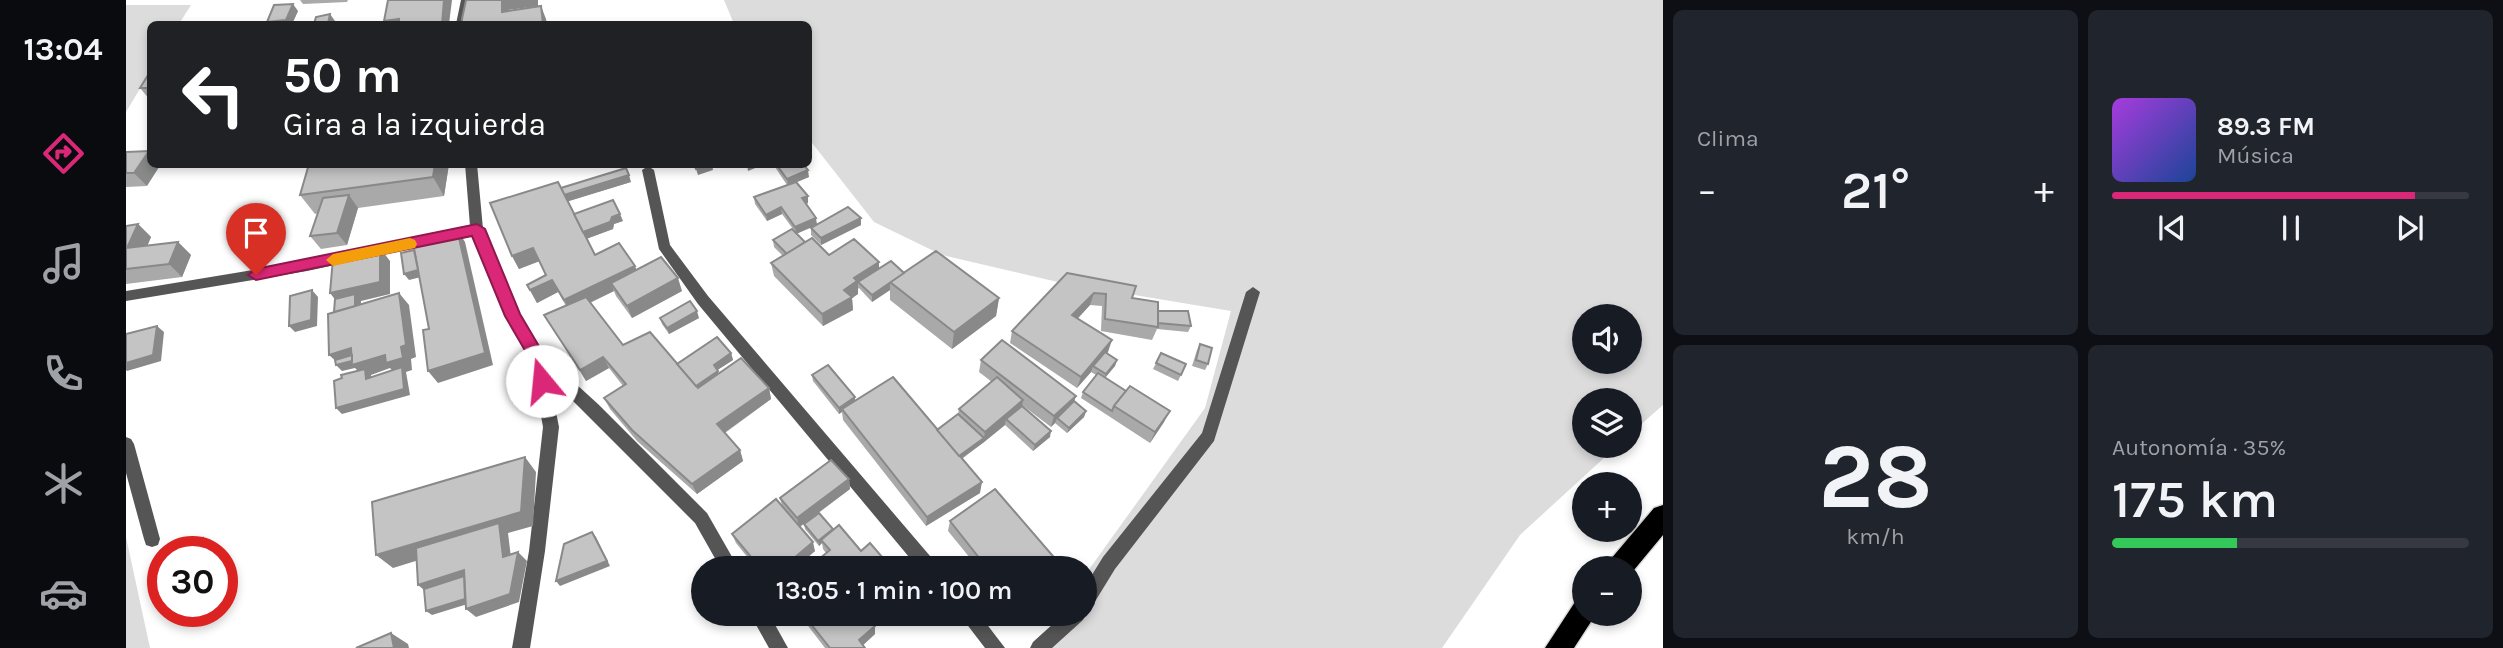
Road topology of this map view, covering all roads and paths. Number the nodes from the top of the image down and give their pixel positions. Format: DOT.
graph roads {
  1 [pos="466,0"];
  2 [pos="462,21"];
  3 [pos="471,168"];
  4 [pos="648,170"];
  5 [pos="477,229"];
  6 [pos="1253,292"];
  7 [pos="126,296"];
  8 [pos="538,358"];
  9 [pos="126,444"];
  10 [pos="1663,516"];
  11 [pos="151,536"];
  12 [pos="724,556"];
  13 [pos="918,556"];
  14 [pos="1630,556"];
  15 [pos="1097,583"];
  16 [pos="766,626"];
  17 [pos="978,626"];
  18 [pos="1064,626"];
  19 [pos="1573,626"];
  20 [pos="521,648"];
  21 [pos="779,648"];
  22 [pos="996,648"];
  23 [pos="1039,648"];
  24 [pos="1558,648"];
  1 -- 2 [label="street"];
  3 -- 5 [label="street"];
  4 -- 13 [label="street"];
  5 -- 7 [label="street"];
  5 -- 8 [label="street"];
  6 -- 15 [label="street"];
  8 -- 12 [label="street"];
  8 -- 20 [label="street"];
  9 -- 11 [label="street"];
  10 -- 14 [label="highway"];
  16 -- 21 [label="street"];
  17 -- 22 [label="street"];
  18 -- 23 [label="street"];
  19 -- 24 [label="highway"];
}
